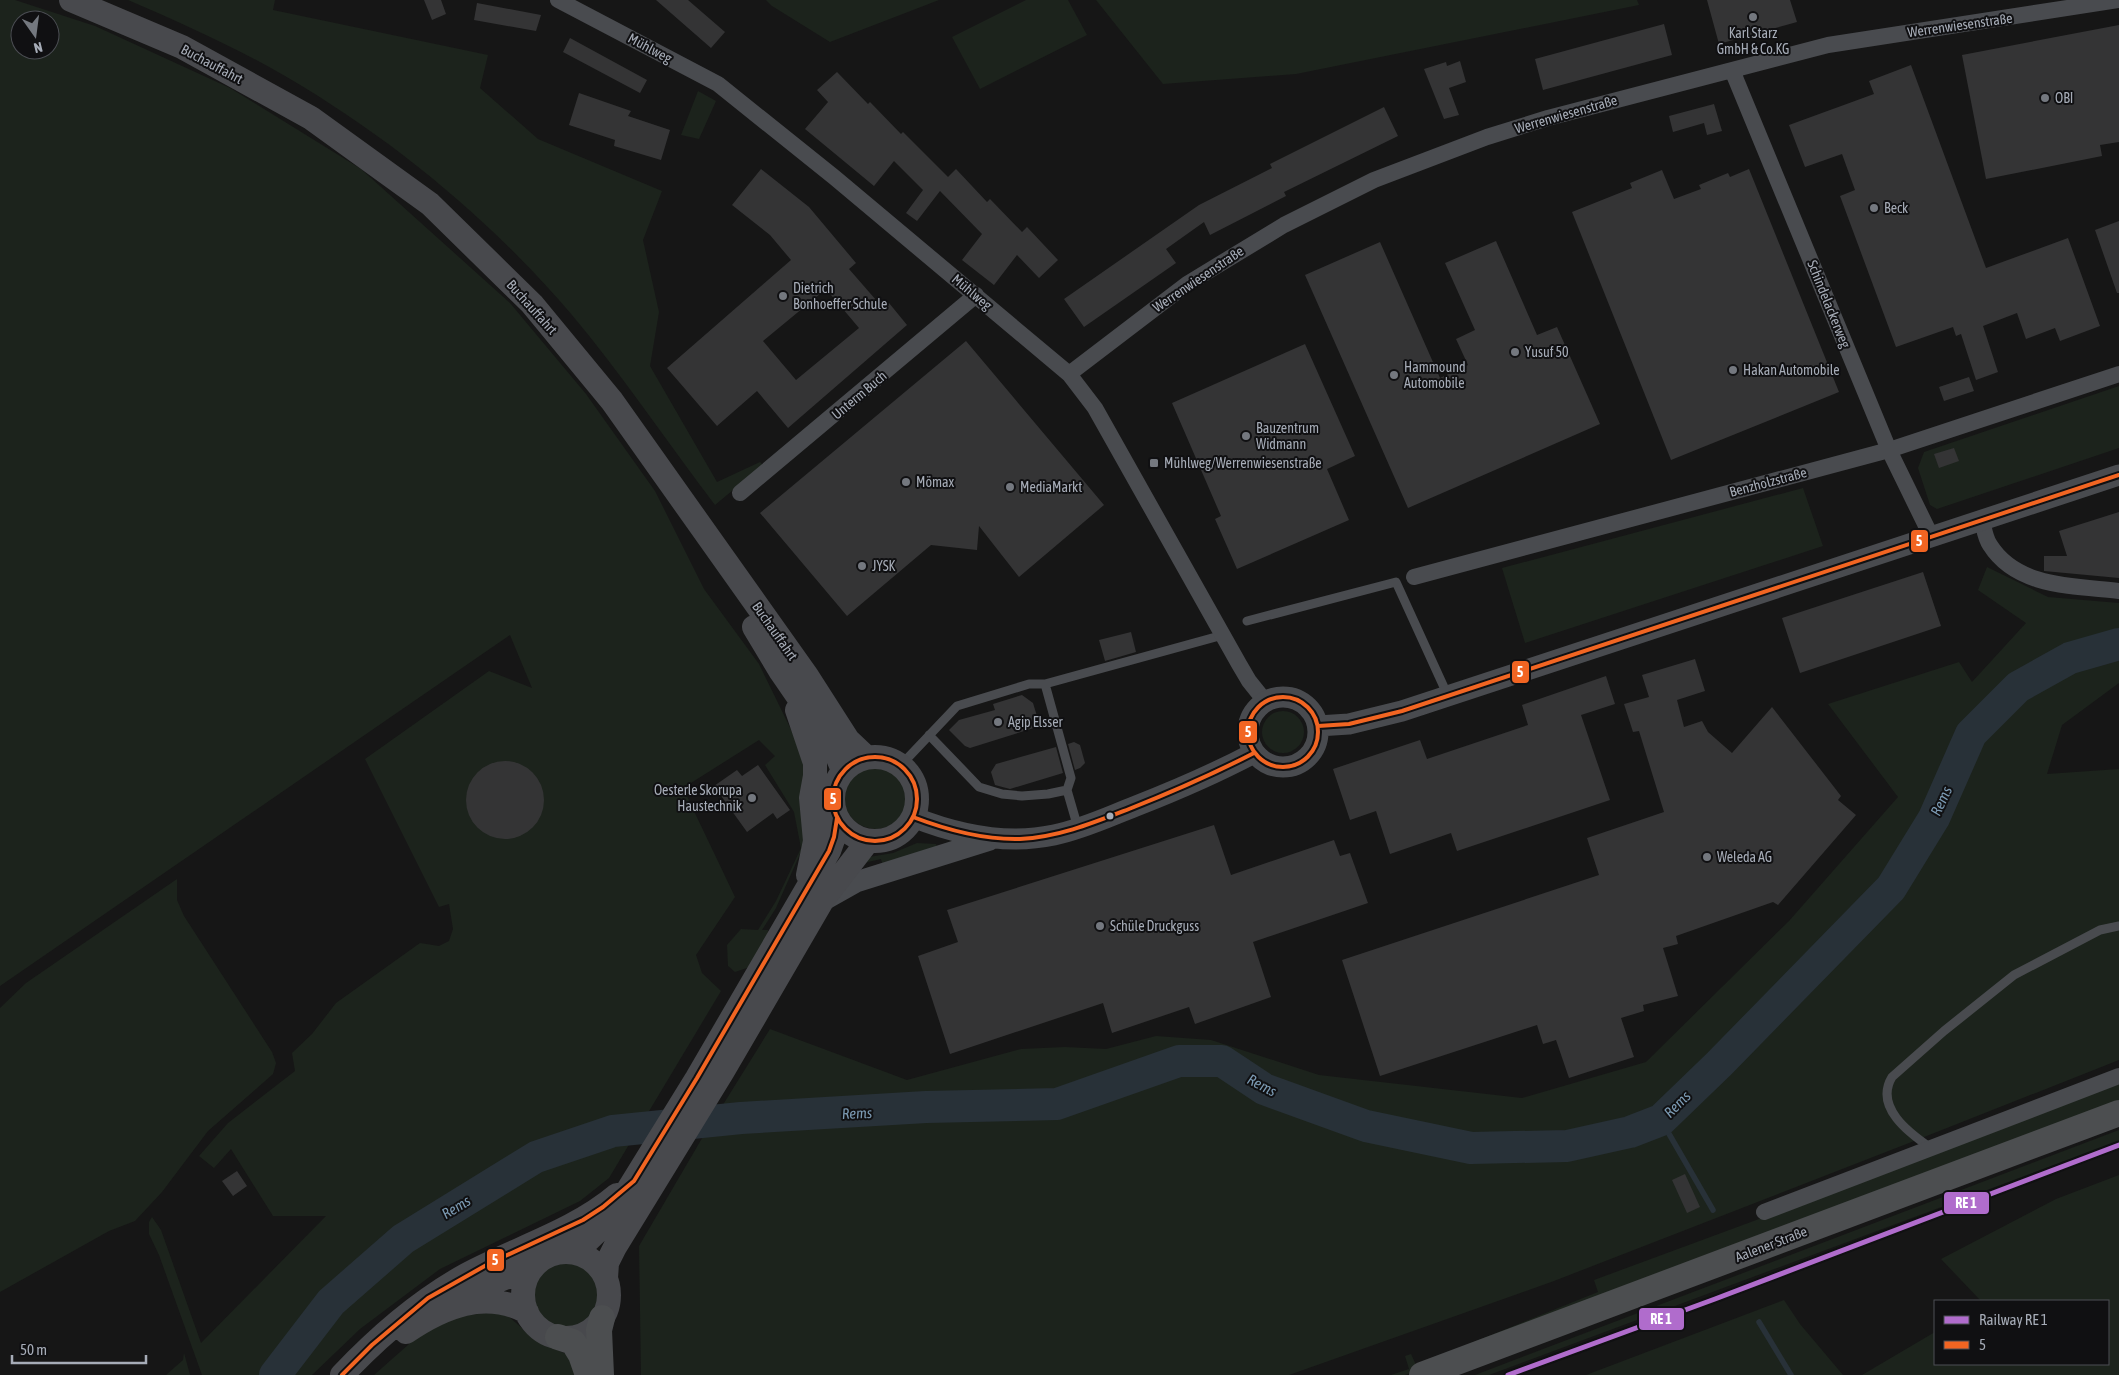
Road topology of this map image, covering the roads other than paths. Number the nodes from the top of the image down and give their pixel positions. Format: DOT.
graph roads {
  1 [pos="71,0"];
  2 [pos="558,0"];
  3 [pos="2119,0"];
  4 [pos="1732,70"];
  5 [pos="976,295"];
  6 [pos="1068,374"];
  7 [pos="2119,374"];
  8 [pos="1889,450"];
  9 [pos="2119,475"];
  10 [pos="740,493"];
  11 [pos="1982,520"];
  12 [pos="1931,536"];
  13 [pos="711,548"];
  14 [pos="1414,577"];
  15 [pos="2119,591"];
  16 [pos="1247,621"];
  17 [pos="1223,635"];
  18 [pos="781,672"];
  19 [pos="1045,684"];
  20 [pos="1448,696"];
  21 [pos="1265,701"];
  22 [pos="1318,726"];
  23 [pos="929,735"];
  24 [pos="1254,753"];
  25 [pos="866,757"];
  26 [pos="901,765"];
  27 [pos="843,770"];
  28 [pos="1067,790"];
  29 [pos="914,817"];
  30 [pos="837,818"];
  31 [pos="1078,828"];
  32 [pos="995,838"];
  33 [pos="868,841"];
  34 [pos="813,897"];
  35 [pos="2119,926"];
  36 [pos="2119,1076"];
  37 [pos="2119,1113"];
  38 [pos="1932,1148"];
  39 [pos="647,1172"];
  40 [pos="1764,1212"];
  41 [pos="570,1252"];
  42 [pos="534,1266"];
  43 [pos="606,1278"];
  44 [pos="527,1312"];
  45 [pos="411,1313"];
  46 [pos="602,1318"];
  47 [pos="558,1337"];
  48 [pos="342,1375"];
  49 [pos="359,1375"];
  50 [pos="588,1375"];
  51 [pos="601,1375"];
  52 [pos="1422,1375"];
  1 -- 13 [label="main road, Buchauffahrt"];
  2 -- 5 [label="street, Mühlweg"];
  3 -- 4 [label="street, Werrenwiesenstraße"];
  4 -- 6 [label="street, Werrenwiesenstraße"];
  4 -- 8 [label="street, Schindelackerweg"];
  5 -- 6 [label="street, Mühlweg"];
  5 -- 10 [label="street, Unterm Buch"];
  6 -- 17 [label="street, Mühlweg"];
  7 -- 8 [label="street, Benzholzstraße"];
  8 -- 12 [label="street, Schindelackerweg"];
  8 -- 14 [label="street, Benzholzstraße"];
  9 -- 11 [label="street"];
  11 -- 12 [label="street"];
  11 -- 15 [label="street"];
  12 -- 20 [label="street"];
  13 -- 18 [label="main road"];
  13 -- 25 [label="main road, Buchauffahrt"];
  16 -- 20 [label="lane"];
  17 -- 19 [label="lane"];
  17 -- 21 [label="street, Mühlweg"];
  18 -- 27 [label="main road"];
  18 -- 34 [label="main road"];
  19 -- 23 [label="lane"];
  19 -- 28 [label="lane"];
  20 -- 22 [label="street"];
  21 -- 22 [label="street"];
  21 -- 24 [label="street"];
  22 -- 24 [label="street"];
  23 -- 26 [label="lane"];
  23 -- 28 [label="lane"];
  24 -- 31 [label="street"];
  25 -- 26 [label="main road"];
  25 -- 27 [label="main road"];
  26 -- 29 [label="main road"];
  27 -- 30 [label="main road"];
  28 -- 31 [label="lane"];
  29 -- 32 [label="street"];
  29 -- 33 [label="main road"];
  30 -- 33 [label="main road"];
  30 -- 34 [label="main road"];
  31 -- 32 [label="street"];
  32 -- 34 [label="street"];
  33 -- 34 [label="main road"];
  34 -- 39 [label="main road"];
  34 -- 39 [label="main road"];
  35 -- 38 [label="lane"];
  36 -- 38 [label="street"];
  37 -- 52 [label="main road, Aalener Straße"];
  38 -- 40 [label="street"];
  39 -- 41 [label="main road"];
  39 -- 43 [label="main road"];
  39 -- 45 [label="main road"];
  41 -- 42 [label="main road"];
  41 -- 43 [label="main road"];
  42 -- 44 [label="main road"];
  42 -- 45 [label="main road"];
  43 -- 46 [label="main road"];
  44 -- 47 [label="main road"];
  44 -- 49 [label="main road"];
  45 -- 48 [label="main road"];
  46 -- 47 [label="main road"];
  46 -- 51 [label="main road"];
  47 -- 50 [label="main road"];
}
